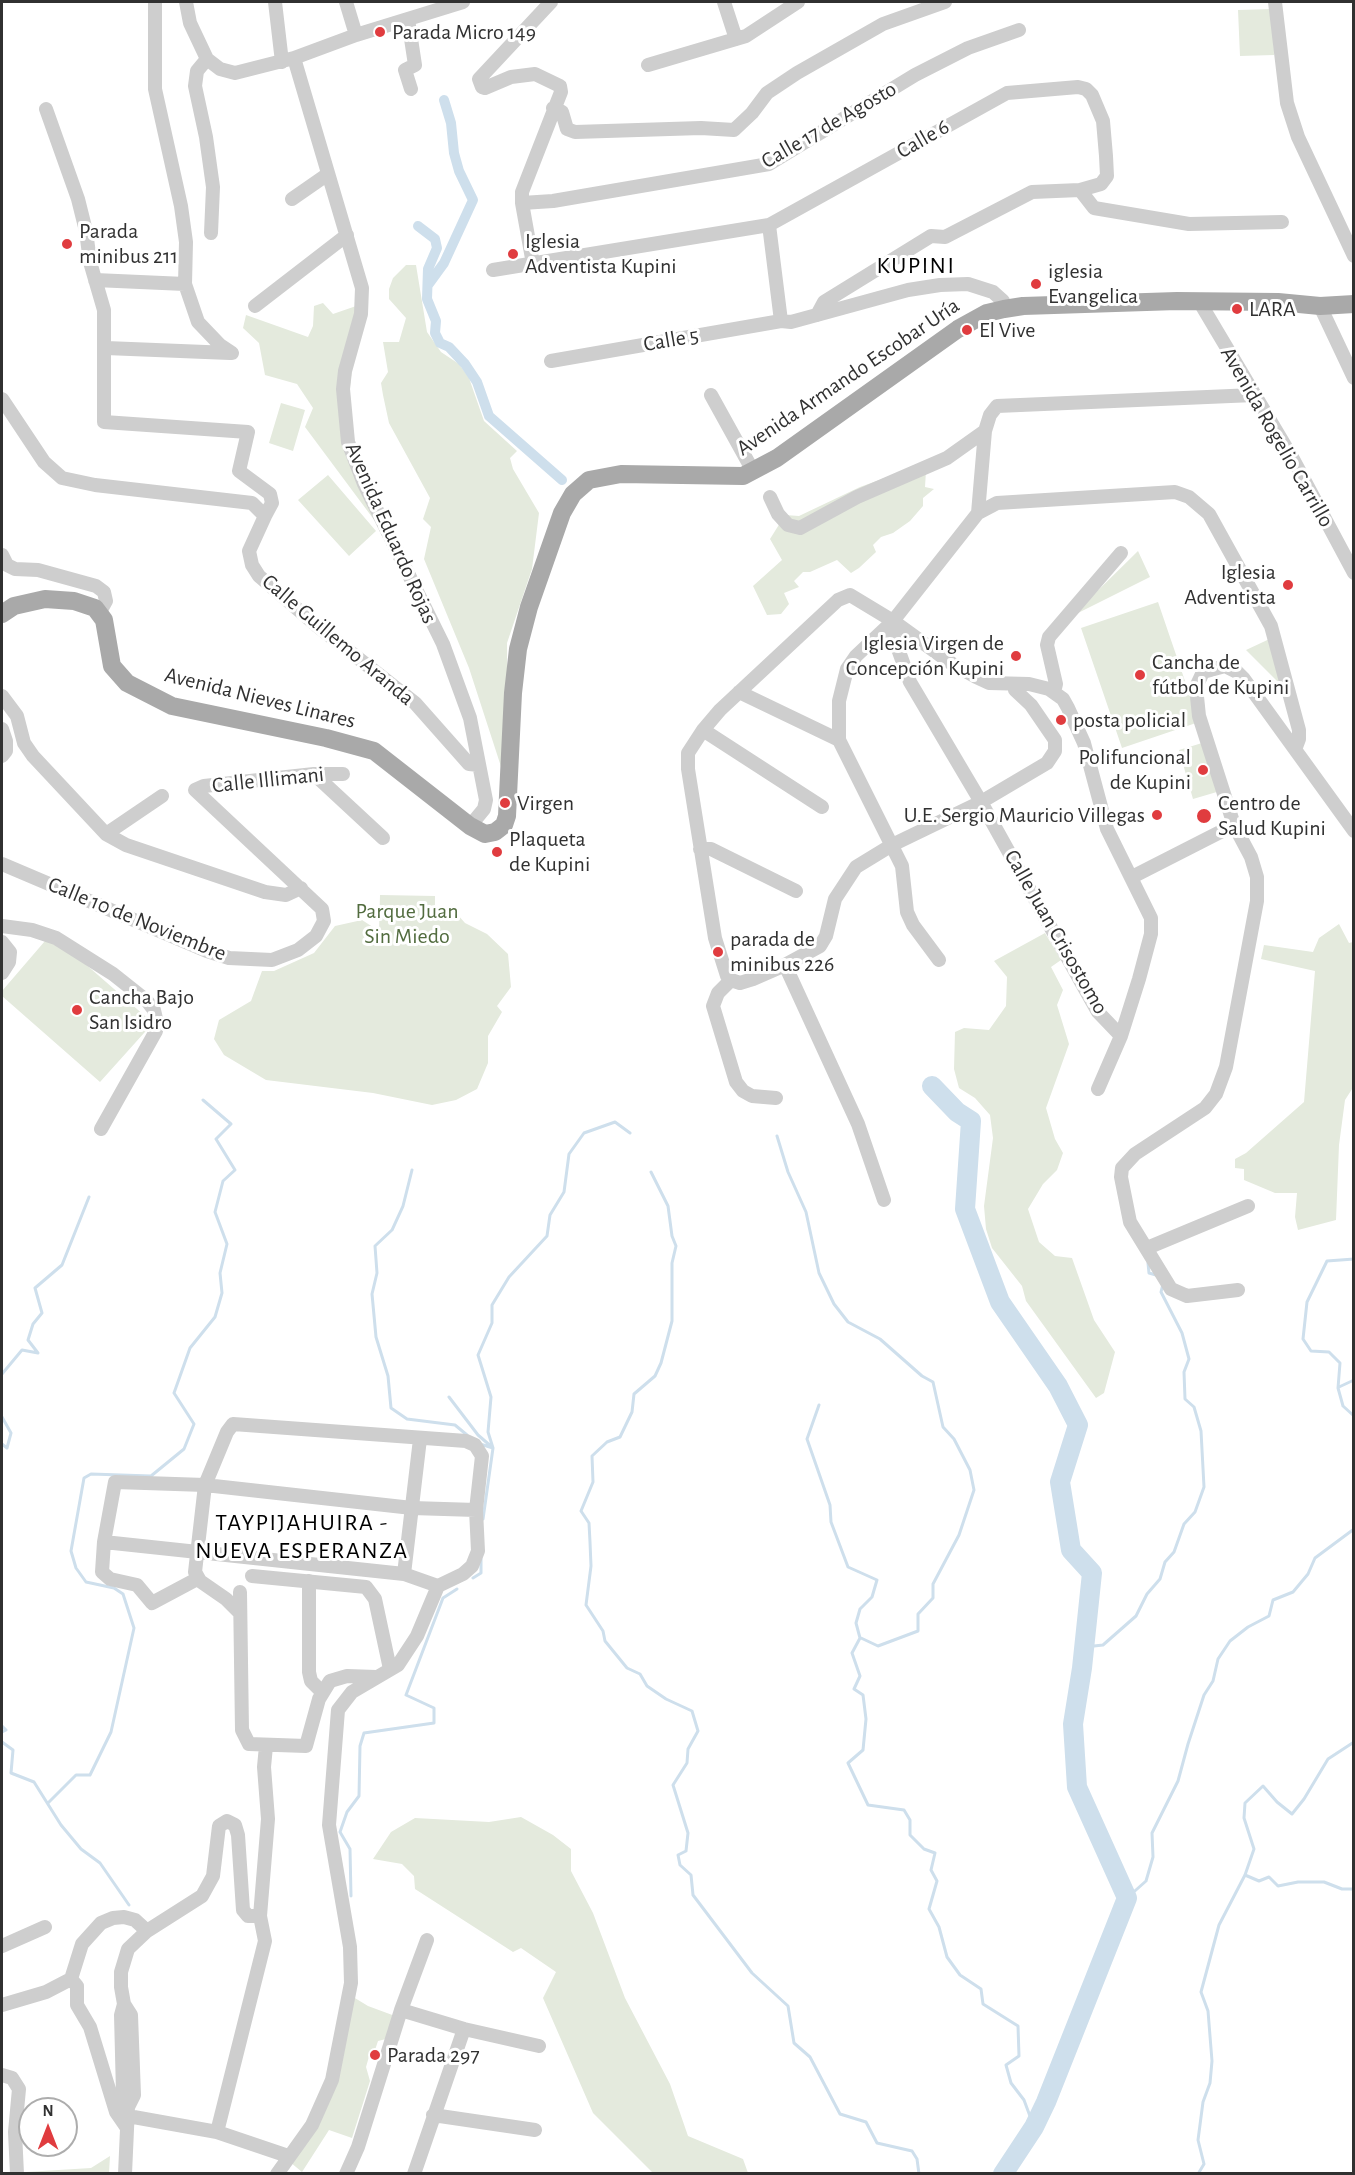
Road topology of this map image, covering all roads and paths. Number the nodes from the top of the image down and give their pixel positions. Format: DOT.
graph roads {
  1 [pos="155,2"];
  2 [pos="186,2"];
  3 [pos="275,2"];
  4 [pos="346,2"];
  5 [pos="463,2"];
  6 [pos="551,2"];
  7 [pos="724,2"];
  8 [pos="798,2"];
  9 [pos="945,2"];
  10 [pos="1275,2"];
  11 [pos="441,5"];
  12 [pos="408,19"];
  13 [pos="1019,30"];
  14 [pos="356,35"];
  15 [pos="741,37"];
  16 [pos="744,52"];
  17 [pos="207,59"];
  18 [pos="288,60"];
  19 [pos="648,64"];
  20 [pos="411,89"];
  21 [pos="553,108"];
  22 [pos="46,109"];
  23 [pos="328,174"];
  24 [pos="1080,190"];
  25 [pos="292,199"];
  26 [pos="522,203"];
  27 [pos="1282,222"];
  28 [pos="769,225"];
  29 [pos="212,233"];
  30 [pos="347,235"];
  31 [pos="1353,255"];
  32 [pos="533,264"];
  33 [pos="493,270"];
  34 [pos="95,280"];
  35 [pos="185,284"];
  36 [pos="1199,301"];
  37 [pos="1353,304"];
  38 [pos="255,306"];
  39 [pos="1320,306"];
  40 [pos="1004,309"];
  41 [pos="817,315"];
  42 [pos="786,322"];
  43 [pos="106,348"];
  44 [pos="551,361"];
  45 [pos="1353,378"];
  46 [pos="711,395"];
  47 [pos="1254,395"];
  48 [pos="2,399"];
  49 [pos="985,431"];
  50 [pos="753,471"];
  51 [pos="770,497"];
  52 [pos="978,513"];
  53 [pos="266,516"];
  54 [pos="1121,552"];
  55 [pos="2,555"];
  56 [pos="1353,573"];
  57 [pos="100,612"];
  58 [pos="2,614"];
  59 [pos="893,621"];
  60 [pos="1014,684"];
  61 [pos="739,692"];
  62 [pos="1054,692"];
  63 [pos="2,696"];
  64 [pos="2,729"];
  65 [pos="703,730"];
  66 [pos="839,741"];
  67 [pos="1296,747"];
  68 [pos="2,756"];
  69 [pos="479,765"];
  70 [pos="314,774"];
  71 [pos="343,774"];
  72 [pos="195,790"];
  73 [pos="162,796"];
  74 [pos="981,802"];
  75 [pos="822,807"];
  76 [pos="1234,825"];
  77 [pos="470,826"];
  78 [pos="1353,831"];
  79 [pos="106,834"];
  80 [pos="383,838"];
  81 [pos="892,845"];
  82 [pos="700,849"];
  83 [pos="2,864"];
  84 [pos="1132,877"];
  85 [pos="301,888"];
  86 [pos="796,891"];
  87 [pos="2,926"];
  88 [pos="2,942"];
  89 [pos="939,960"];
  90 [pos="786,965"];
  91 [pos="2,973"];
  92 [pos="731,980"];
  93 [pos="1121,1035"];
  94 [pos="1098,1089"];
  95 [pos="776,1098"];
  96 [pos="101,1129"];
  97 [pos="884,1200"];
  98 [pos="1248,1206"];
  99 [pos="1147,1248"];
  100 [pos="1238,1290"];
  101 [pos="420,1439"];
  102 [pos="205,1485"];
  103 [pos="412,1508"];
  104 [pos="476,1510"];
  105 [pos="104,1542"];
  106 [pos="196,1554"];
  107 [pos="404,1574"];
  108 [pos="252,1576"];
  109 [pos="197,1579"];
  110 [pos="309,1581"];
  111 [pos="438,1586"];
  112 [pos="240,1593"];
  113 [pos="239,1612"];
  114 [pos="390,1669"];
  115 [pos="376,1677"];
  116 [pos="322,1692"];
  117 [pos="266,1746"];
  118 [pos="260,1916"];
  119 [pos="45,1927"];
  120 [pos="147,1931"];
  121 [pos="428,1940"];
  122 [pos="2,1946"];
  123 [pos="71,1979"];
  124 [pos="2,2005"];
  125 [pos="401,2010"];
  126 [pos="464,2030"];
  127 [pos="539,2046"];
  128 [pos="2,2075"];
  129 [pos="433,2115"];
  130 [pos="128,2117"];
  131 [pos="535,2130"];
  132 [pos="218,2132"];
  133 [pos="288,2156"];
  134 [pos="17,2174"];
  135 [pos="125,2174"];
  136 [pos="277,2174"];
  137 [pos="346,2174"];
  138 [pos="414,2174"];
  1 -- 35 [label="street"];
  2 -- 17 [label="street"];
  3 -- 18 [label="street, Avenida Eduardo Rojas"];
  4 -- 14 [label="street"];
  5 -- 11 [label="street"];
  6 -- 21 [label="street"];
  7 -- 15 [label="street"];
  8 -- 15 [label="street"];
  9 -- 21 [label="street"];
  10 -- 31 [label="street"];
  11 -- 12 [label="street"];
  12 -- 14 [label="street"];
  12 -- 20 [label="street"];
  13 -- 26 [label="street, Calle 17 de Agosto"];
  14 -- 18 [label="street"];
  15 -- 16 [label="street"];
  15 -- 19 [label="street"];
  17 -- 18 [label="street"];
  17 -- 29 [label="street"];
  18 -- 23 [label="street, Avenida Eduardo Rojas"];
  21 -- 26 [label="street"];
  22 -- 34 [label="street"];
  23 -- 25 [label="street"];
  23 -- 30 [label="street, Avenida Eduardo Rojas"];
  24 -- 27 [label="street"];
  24 -- 28 [label="street, Calle 6"];
  24 -- 41 [label="street"];
  26 -- 32 [label="street"];
  28 -- 32 [label="street, Calle 6"];
  28 -- 42 [label="street"];
  30 -- 38 [label="street"];
  30 -- 69 [label="street, Avenida Eduardo Rojas"];
  32 -- 33 [label="street, Calle 6"];
  34 -- 35 [label="street"];
  34 -- 43 [label="street"];
  35 -- 43 [label="street"];
  36 -- 39 [label="main road, Avenida Armando Escobar Uría"];
  36 -- 40 [label="main road, Avenida Armando Escobar Uría"];
  36 -- 47 [label="street, Avenida Rogelio Carrillo"];
  37 -- 39 [label="main road, Avenida Armando Escobar Uría"];
  39 -- 45 [label="street"];
  40 -- 41 [label="street, Calle 5"];
  40 -- 50 [label="main road, Avenida Armando Escobar Uría"];
  41 -- 42 [label="street, Calle 5"];
  42 -- 44 [label="street, Calle 5"];
  43 -- 53 [label="street"];
  46 -- 50 [label="street"];
  47 -- 49 [label="street"];
  47 -- 56 [label="street, Avenida Rogelio Carrillo"];
  48 -- 53 [label="street"];
  49 -- 51 [label="street"];
  49 -- 52 [label="street"];
  50 -- 77 [label="main road, Avenida Armando Escobar Uría"];
  52 -- 59 [label="street"];
  52 -- 67 [label="street"];
  53 -- 69 [label="street, Calle Guillemo Aranda"];
  54 -- 62 [label="street"];
  55 -- 57 [label="street"];
  57 -- 58 [label="main road"];
  57 -- 77 [label="main road, Avenida Nieves Linares"];
  59 -- 60 [label="street"];
  59 -- 61 [label="street"];
  59 -- 66 [label="street"];
  59 -- 74 [label="street, Calle Juan Crisostomo"];
  60 -- 62 [label="street"];
  60 -- 74 [label="street"];
  61 -- 65 [label="street"];
  61 -- 66 [label="street"];
  62 -- 84 [label="street"];
  63 -- 79 [label="street"];
  64 -- 68 [label="street"];
  65 -- 75 [label="street"];
  65 -- 82 [label="street"];
  66 -- 81 [label="street"];
  67 -- 76 [label="street"];
  67 -- 78 [label="street"];
  69 -- 77 [label="street, Avenida Eduardo Rojas"];
  70 -- 71 [label="street, Calle Illimani"];
  70 -- 72 [label="street, Calle Illimani"];
  70 -- 80 [label="street"];
  72 -- 85 [label="street, Calle 10 de Noviembre"];
  73 -- 79 [label="street"];
  74 -- 81 [label="street"];
  74 -- 93 [label="street, Calle Juan Crisostomo"];
  76 -- 84 [label="street"];
  76 -- 99 [label="street"];
  79 -- 85 [label="street"];
  81 -- 89 [label="street"];
  81 -- 90 [label="street"];
  82 -- 86 [label="street"];
  82 -- 92 [label="street"];
  83 -- 85 [label="street, Calle 10 de Noviembre"];
  84 -- 93 [label="street"];
  87 -- 96 [label="street"];
  88 -- 91 [label="street"];
  90 -- 92 [label="street"];
  90 -- 97 [label="street"];
  92 -- 95 [label="street"];
  93 -- 94 [label="street"];
  98 -- 99 [label="street"];
  99 -- 100 [label="street"];
  101 -- 102 [label="street"];
  101 -- 103 [label="street"];
  101 -- 104 [label="street"];
  102 -- 103 [label="street"];
  102 -- 105 [label="street"];
  102 -- 106 [label="street"];
  103 -- 104 [label="street"];
  103 -- 107 [label="street"];
  104 -- 111 [label="street"];
  105 -- 106 [label="street"];
  105 -- 109 [label="street"];
  106 -- 107 [label="street"];
  106 -- 109 [label="street"];
  107 -- 111 [label="street"];
  108 -- 110 [label="street"];
  109 -- 113 [label="street"];
  110 -- 114 [label="street"];
  110 -- 116 [label="street"];
  111 -- 114 [label="street"];
  112 -- 113 [label="street"];
  113 -- 117 [label="street"];
  114 -- 115 [label="street"];
  115 -- 116 [label="street"];
  115 -- 133 [label="street"];
  116 -- 117 [label="street"];
  117 -- 118 [label="street"];
  118 -- 120 [label="street"];
  118 -- 132 [label="street"];
  119 -- 122 [label="street"];
  120 -- 123 [label="street"];
  120 -- 130 [label="street"];
  121 -- 125 [label="street"];
  123 -- 124 [label="street"];
  123 -- 130 [label="street"];
  125 -- 126 [label="street"];
  125 -- 137 [label="street"];
  126 -- 127 [label="street"];
  126 -- 129 [label="street"];
  128 -- 134 [label="street"];
  129 -- 131 [label="street"];
  129 -- 138 [label="street"];
  130 -- 132 [label="street"];
  130 -- 135 [label="street"];
  132 -- 133 [label="street"];
  133 -- 136 [label="street"];
}
